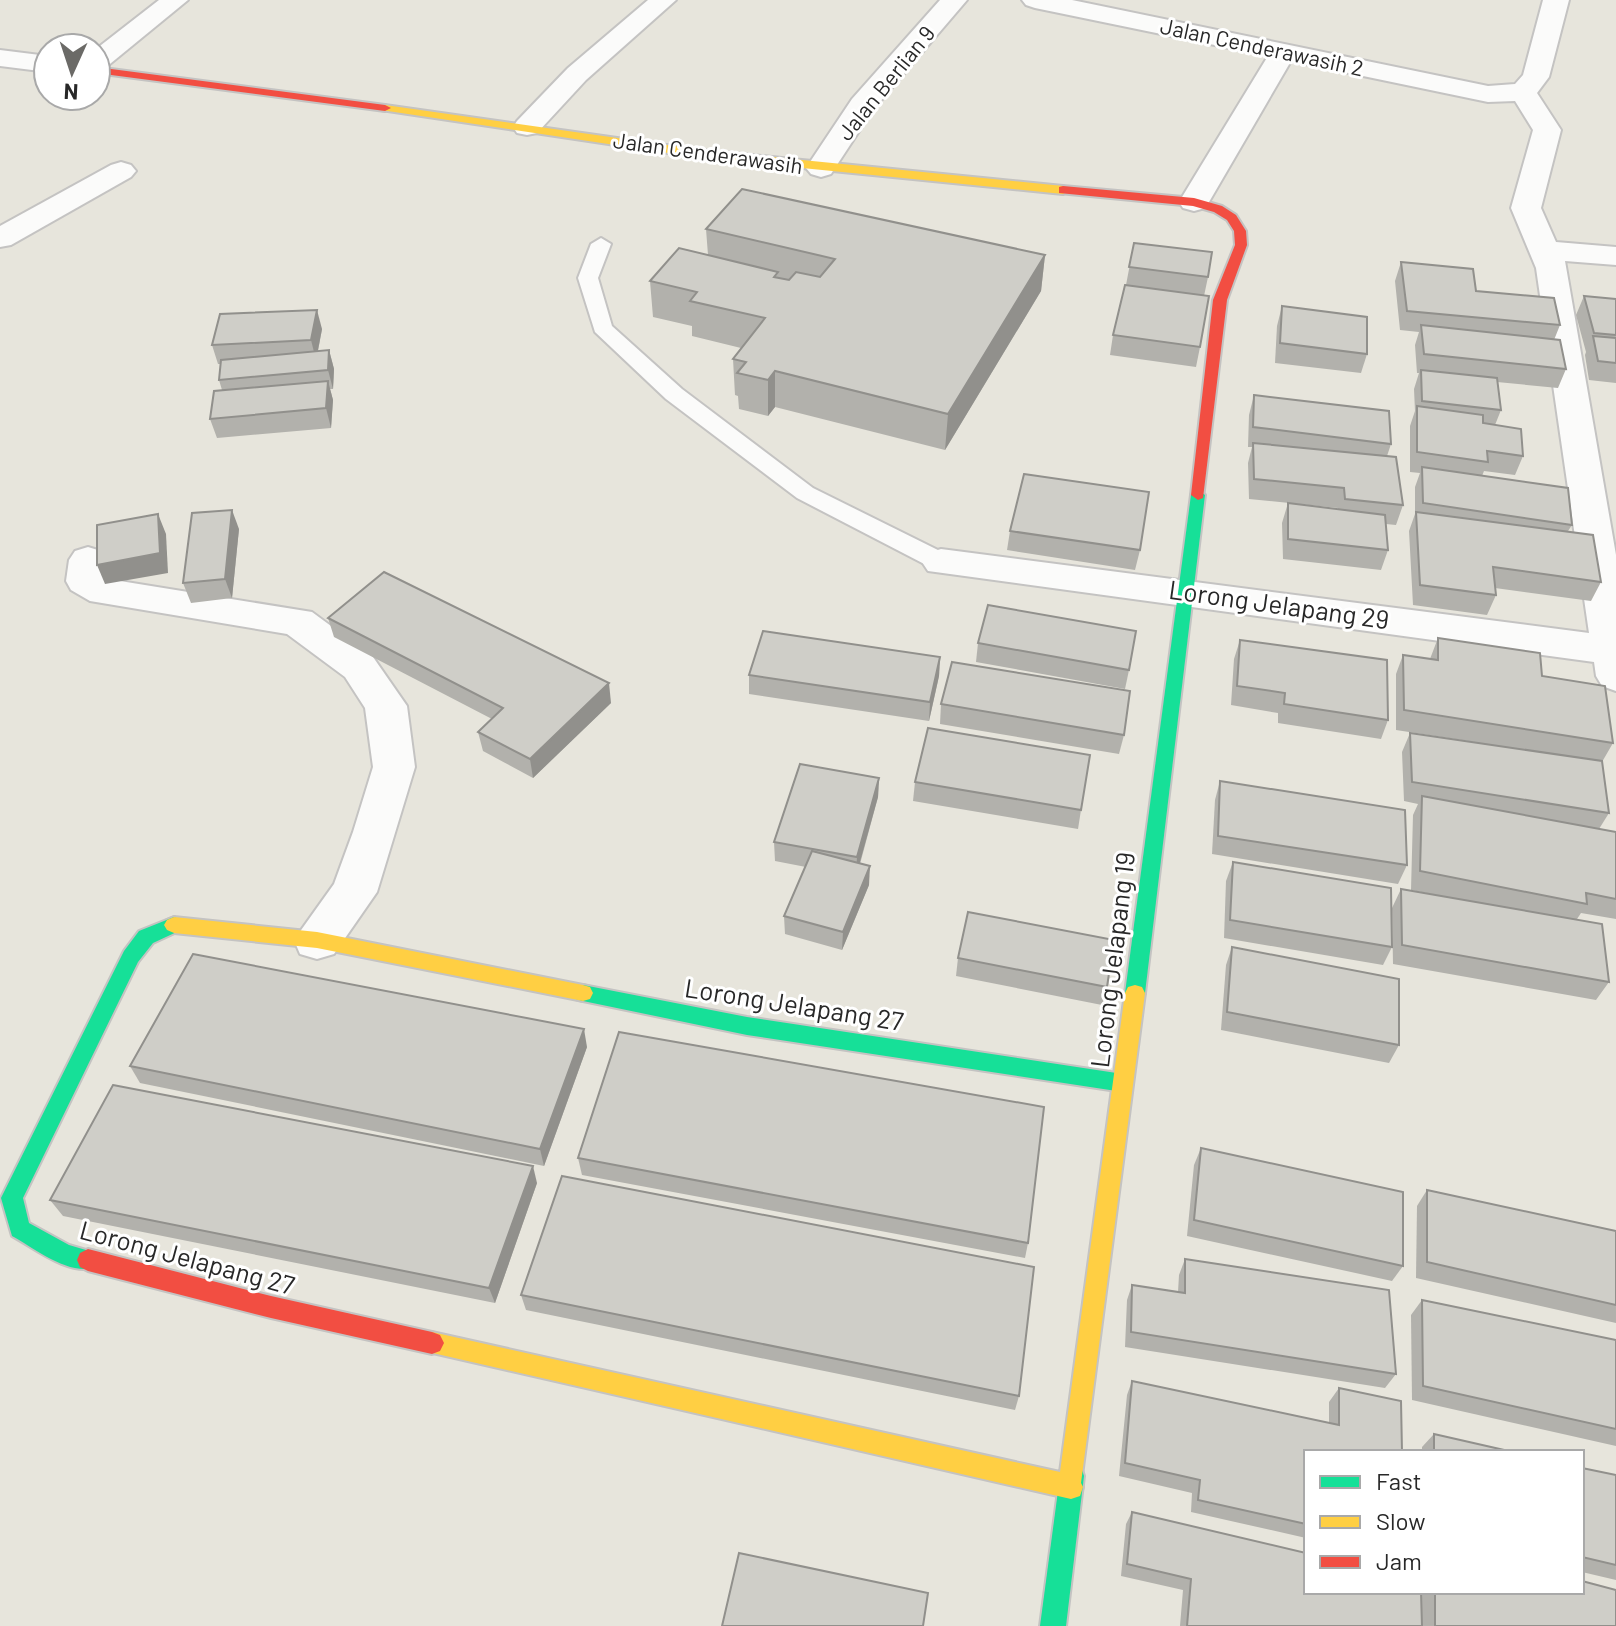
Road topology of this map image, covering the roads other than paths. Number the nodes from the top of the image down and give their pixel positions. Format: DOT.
graph roads {
  1 [pos="175,0"];
  2 [pos="663,0"];
  3 [pos="954,0"];
  4 [pos="1035,0"];
  5 [pos="1556,0"];
  6 [pos="112,49"];
  7 [pos="1284,51"];
  8 [pos="0,58"];
  9 [pos="32,62"];
  10 [pos="112,72"];
  11 [pos="1523,92"];
  12 [pos="527,127"];
  13 [pos="821,168"];
  14 [pos="121,171"];
  15 [pos="1194,202"];
  16 [pos="0,238"];
  17 [pos="601,244"];
  18 [pos="1544,250"];
  19 [pos="1616,256"];
  20 [pos="1220,300"];
  21 [pos="88,560"];
  22 [pos="941,562"];
  23 [pos="1187,592"];
  24 [pos="1615,659"];
  25 [pos="317,940"];
  26 [pos="1123,1083"];
  27 [pos="1071,1487"];
  28 [pos="1053,1626"];
  1 -- 6 [label="street"];
  2 -- 12 [label="street"];
  3 -- 13 [label="street, Jalan Berlian 9"];
  4 -- 7 [label="street, Jalan Cenderawasih 2"];
  5 -- 11 [label="street"];
  7 -- 11 [label="street, Jalan Cenderawasih 2"];
  7 -- 15 [label="street"];
  8 -- 9 [label="street"];
  10 -- 12 [label="street, Jalan Cenderawasih"];
  11 -- 18 [label="street"];
  12 -- 13 [label="street, Jalan Cenderawasih"];
  13 -- 15 [label="street, Jalan Cenderawasih"];
  14 -- 16 [label="street"];
  15 -- 20 [label="street, Jalan Cenderawasih"];
  17 -- 22 [label="lane"];
  18 -- 19 [label="street"];
  18 -- 24 [label="street"];
  20 -- 23 [label="street, Lorong Jelapang 19"];
  21 -- 25 [label="street"];
  22 -- 23 [label="street, Lorong Jelapang 29"];
  23 -- 24 [label="street, Lorong Jelapang 29"];
  23 -- 26 [label="street, Lorong Jelapang 19"];
  25 -- 26 [label="street, Lorong Jelapang 27"];
  25 -- 27 [label="street, Lorong Jelapang 27"];
  26 -- 27 [label="street, Lorong Jelapang 19"];
  27 -- 28 [label="street, Lorong Jelapang 19"];
}
